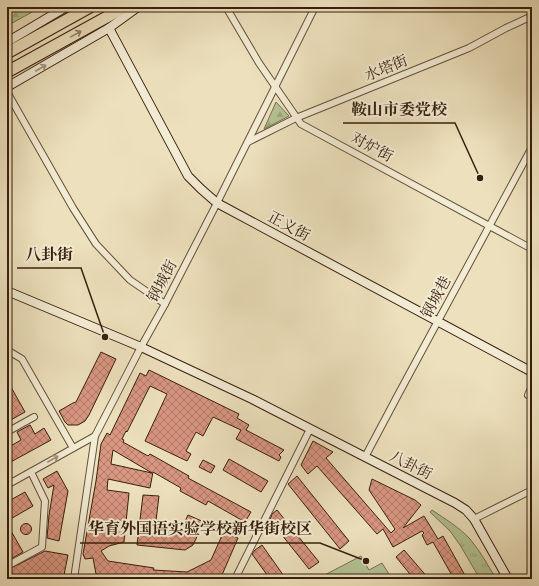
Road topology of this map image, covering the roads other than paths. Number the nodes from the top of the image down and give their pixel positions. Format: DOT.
graph roads {
  1 [pos="66,7"];
  2 [pos="90,7"];
  3 [pos="125,7"];
  4 [pos="138,7"];
  5 [pos="226,7"];
  6 [pos="315,7"];
  7 [pos="532,16"];
  8 [pos="109,28"];
  9 [pos="7,42"];
  10 [pos="7,53"];
  11 [pos="7,72"];
  12 [pos="275,86"];
  13 [pos="7,88"];
  14 [pos="7,92"];
  15 [pos="296,118"];
  16 [pos="248,142"];
  17 [pos="531,149"];
  18 [pos="217,203"];
  19 [pos="489,225"];
  20 [pos="532,249"];
  21 [pos="7,291"];
  22 [pos="165,304"];
  23 [pos="438,321"];
  24 [pos="141,347"];
  25 [pos="7,350"];
  26 [pos="532,372"];
  27 [pos="532,386"];
  28 [pos="528,395"];
  29 [pos="34,417"];
  30 [pos="310,429"];
  31 [pos="7,432"];
  32 [pos="95,436"];
  33 [pos="73,448"];
  34 [pos="365,457"];
  35 [pos="31,472"];
  36 [pos="7,485"];
  37 [pos="532,490"];
  38 [pos="474,519"];
  39 [pos="7,566"];
  40 [pos="74,579"];
  41 [pos="234,579"];
  42 [pos="508,579"];
  1 -- 9 [label="street"];
  2 -- 10 [label="highway"];
  11 -- 3 [label="highway, one-way"];
  4 -- 8 [label="street"];
  5 -- 12 [label="street, 对炉街"];
  6 -- 12 [label="street, 钢城街"];
  7 -- 15 [label="street, 水塔街"];
  13 -- 8 [label="street, one-way"];
  8 -- 18 [label="street, 正义街"];
  12 -- 15 [label="street, 对炉街"];
  12 -- 16 [label="street, 钢城街"];
  14 -- 22 [label="street"];
  15 -- 16 [label="street, 水塔街"];
  15 -- 19 [label="street, 对炉街"];
  16 -- 18 [label="street, 钢城街"];
  17 -- 19 [label="street, 钢城巷"];
  18 -- 22 [label="street, 钢城街"];
  18 -- 23 [label="street, 正义街"];
  19 -- 20 [label="street, 对炉街"];
  19 -- 23 [label="street, 钢城巷"];
  21 -- 24 [label="street, 八卦街"];
  22 -- 24 [label="street, 钢城街"];
  23 -- 26 [label="street, 正义街"];
  23 -- 34 [label="street, 钢城巷"];
  24 -- 30 [label="street, 八卦街"];
  24 -- 32 [label="street, 钢城街"];
  25 -- 33 [label="street"];
  27 -- 28 [label="street"];
  29 -- 31 [label="street"];
  30 -- 34 [label="street, 八卦街"];
  30 -- 41 [label="street"];
  32 -- 33 [label="street"];
  32 -- 40 [label="street, 钢城街"];
  35 -- 33 [label="street, one-way"];
  34 -- 38 [label="street, 八卦街"];
  35 -- 36 [label="street"];
  35 -- 39 [label="street"];
  37 -- 38 [label="street"];
  38 -- 42 [label="street, 八卦街"];
}
